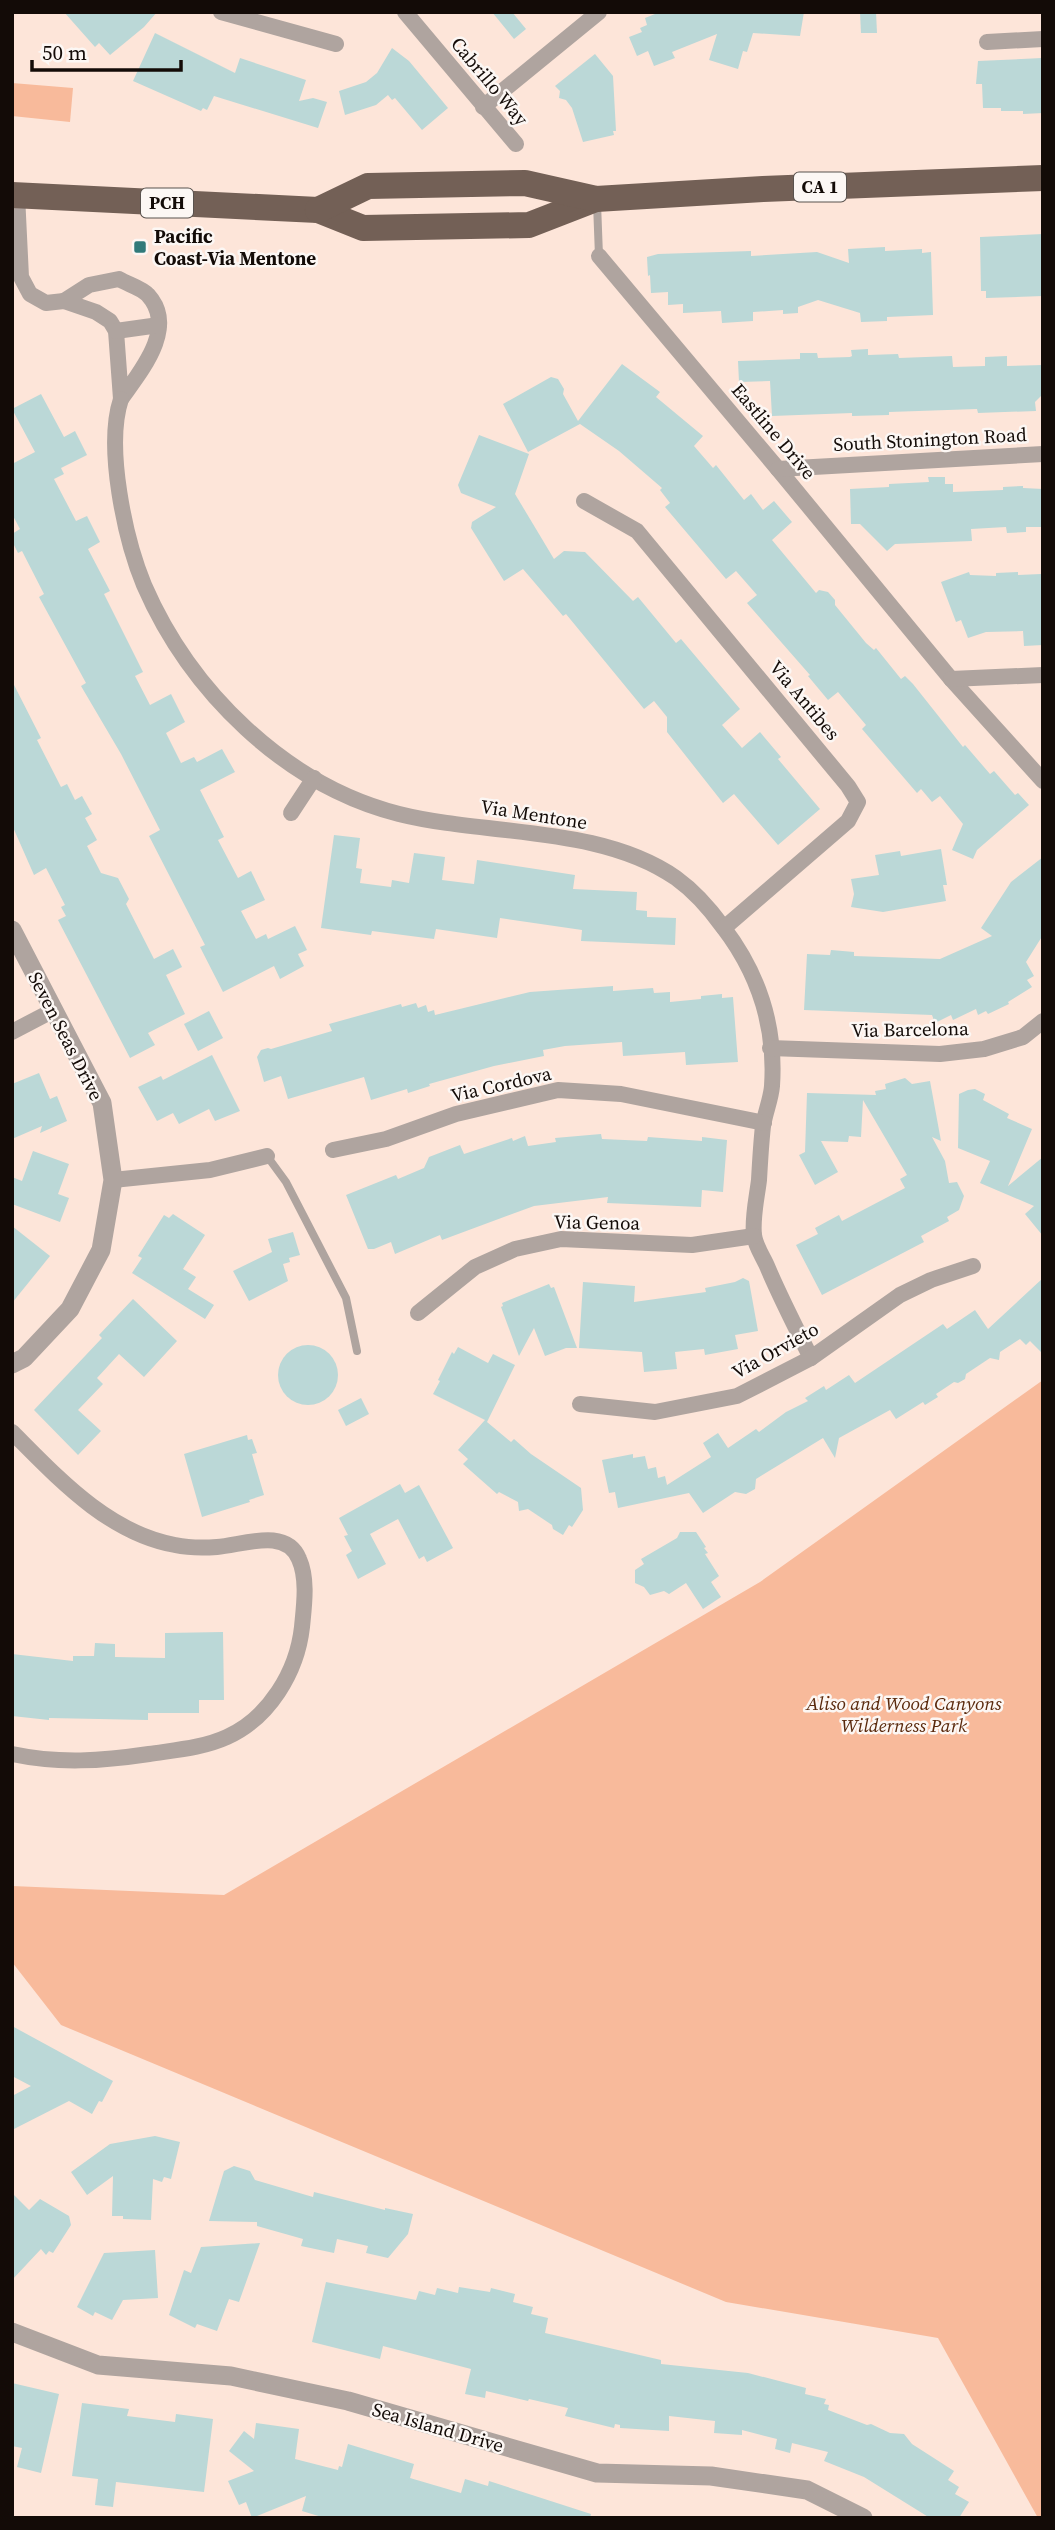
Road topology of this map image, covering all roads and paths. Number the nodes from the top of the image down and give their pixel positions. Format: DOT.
graph roads {
  1 [pos="221,12"];
  2 [pos="405,12"];
  3 [pos="599,12"];
  4 [pos="1043,39"];
  5 [pos="988,42"];
  6 [pos="336,44"];
  7 [pos="484,107"];
  8 [pos="516,144"];
  9 [pos="1043,178"];
  10 [pos="15,195"];
  11 [pos="596,199"];
  12 [pos="318,211"];
  13 [pos="599,256"];
  14 [pos="64,301"];
  15 [pos="159,324"];
  16 [pos="116,331"];
  17 [pos="121,399"];
  18 [pos="1043,454"];
  19 [pos="778,468"];
  20 [pos="584,501"];
  21 [pos="1043,675"];
  22 [pos="951,680"];
  23 [pos="314,778"];
  24 [pos="1043,780"];
  25 [pos="291,813"];
  26 [pos="724,928"];
  27 [pos="12,930"];
  28 [pos="54,1010"];
  29 [pos="1043,1021"];
  30 [pos="12,1031"];
  31 [pos="770,1048"];
  32 [pos="764,1123"];
  33 [pos="333,1150"];
  34 [pos="267,1156"];
  35 [pos="113,1180"];
  36 [pos="754,1236"];
  37 [pos="973,1266"];
  38 [pos="418,1313"];
  39 [pos="357,1351"];
  40 [pos="811,1358"];
  41 [pos="12,1364"];
  42 [pos="580,1404"];
  43 [pos="12,1432"];
  44 [pos="12,1754"];
  45 [pos="12,2332"];
  46 [pos="863,2518"];
  1 -- 6 [label="street"];
  2 -- 7 [label="street, Cabrillo Way"];
  3 -- 7 [label="street"];
  4 -- 5 [label="street"];
  7 -- 8 [label="street, Cabrillo Way"];
  9 -- 11 [label="highway, CA 1"];
  10 -- 12 [label="highway, PCH"];
  10 -- 14 [label="street"];
  11 -- 12 [label="highway, PCH"];
  11 -- 12 [label="highway, PCH"];
  11 -- 13 [label="lane, Eastline Drive"];
  13 -- 19 [label="street, Eastline Drive"];
  14 -- 15 [label="street"];
  14 -- 16 [label="street"];
  15 -- 16 [label="street"];
  15 -- 17 [label="street, Via Mentone"];
  16 -- 17 [label="street, Via Mentone"];
  17 -- 23 [label="street, Via Mentone"];
  18 -- 19 [label="street, South Stonington Road"];
  19 -- 22 [label="street, Eastline Drive"];
  20 -- 26 [label="street, Via Antibes"];
  21 -- 22 [label="street"];
  22 -- 24 [label="street, Eastline Drive"];
  23 -- 25 [label="street"];
  23 -- 26 [label="street, Via Mentone"];
  26 -- 31 [label="street, Via Mentone"];
  27 -- 28 [label="street, Seven Seas Drive"];
  28 -- 30 [label="street"];
  28 -- 35 [label="street, Seven Seas Drive"];
  29 -- 31 [label="street, Via Barcelona"];
  31 -- 32 [label="street, Via Mentone"];
  32 -- 33 [label="street, Via Cordova"];
  32 -- 36 [label="street, Via Mentone"];
  34 -- 35 [label="street"];
  34 -- 39 [label="lane"];
  35 -- 41 [label="street, Seven Seas Drive"];
  36 -- 38 [label="street, Via Genoa"];
  36 -- 40 [label="street"];
  37 -- 40 [label="street, Via Orvieto"];
  40 -- 42 [label="street, Via Orvieto"];
  43 -- 44 [label="street"];
  45 -- 46 [label="street, Sea Island Drive"];
}
